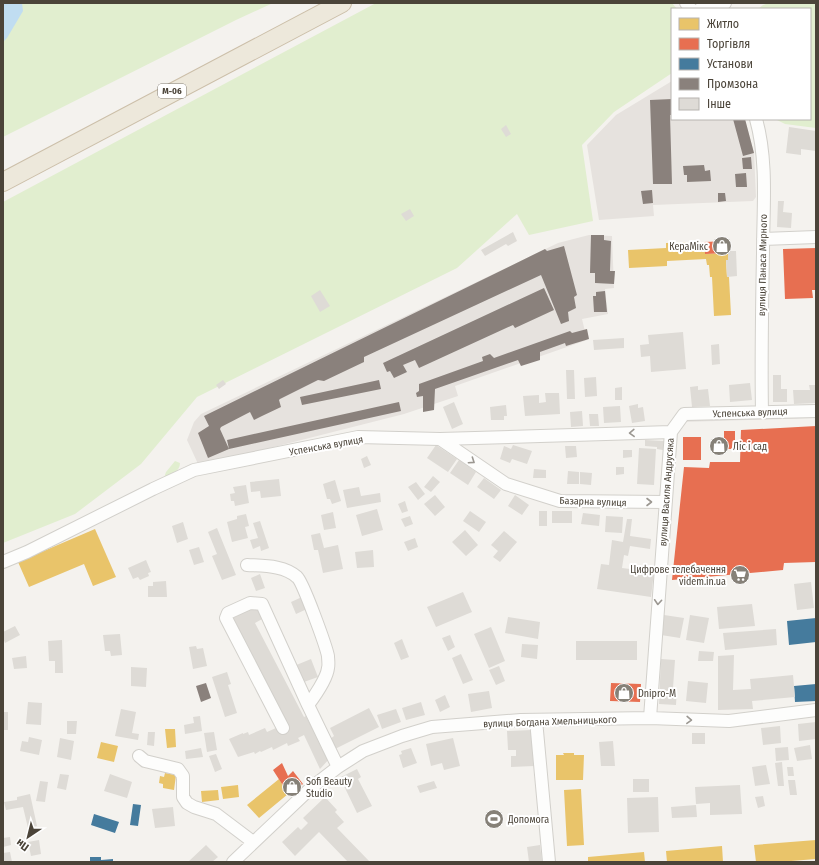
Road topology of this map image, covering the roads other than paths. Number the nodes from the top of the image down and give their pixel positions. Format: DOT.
graph roads {
  1 [pos="342,3"];
  2 [pos="726,3"];
  3 [pos="704,8"];
  4 [pos="756,120"];
  5 [pos="3,182"];
  6 [pos="816,236"];
  7 [pos="763,239"];
  8 [pos="816,411"];
  9 [pos="762,412"];
  10 [pos="684,414"];
  11 [pos="671,432"];
  12 [pos="440,439"];
  13 [pos="666,502"];
  14 [pos="3,562"];
  15 [pos="247,565"];
  16 [pos="308,705"];
  17 [pos="816,710"];
  18 [pos="650,718"];
  19 [pos="536,720"];
  20 [pos="283,728"];
  21 [pos="139,756"];
  22 [pos="338,767"];
  23 [pos="253,842"];
  24 [pos="233,862"];
  25 [pos="549,862"];
  1 -- 5 [label="highway, М-06"];
  2 -- 3 [label="street"];
  4 -- 7 [label="street, вулиця Панаса Мирного"];
  6 -- 7 [label="street"];
  7 -- 9 [label="street, вулиця Панаса Мирного"];
  8 -- 9 [label="street, Успенська вулиця"];
  9 -- 10 [label="street, Успенська вулиця"];
  10 -- 11 [label="street, вулиця Василя Андрусяка"];
  11 -- 12 [label="street, Успенська вулиця, one-way"];
  11 -- 13 [label="street, вулиця Василя Андрусяка"];
  12 -- 13 [label="street, Базарна вулиця, one-way"];
  12 -- 14 [label="street, Успенська вулиця"];
  13 -- 18 [label="street, вулиця Василя Андрусяка, one-way"];
  15 -- 16 [label="street"];
  16 -- 20 [label="street"];
  16 -- 22 [label="street"];
  18 -- 17 [label="street, вулиця Богдана Хмельницького, one-way"];
  18 -- 19 [label="street, вулиця Богдана Хмельницького"];
  19 -- 22 [label="street, вулиця Богдана Хмельницького"];
  19 -- 25 [label="street"];
  21 -- 23 [label="street"];
  22 -- 23 [label="street, вулиця Богдана Хмельницького"];
  23 -- 24 [label="street, вулиця Богдана Хмельницького"];
}
